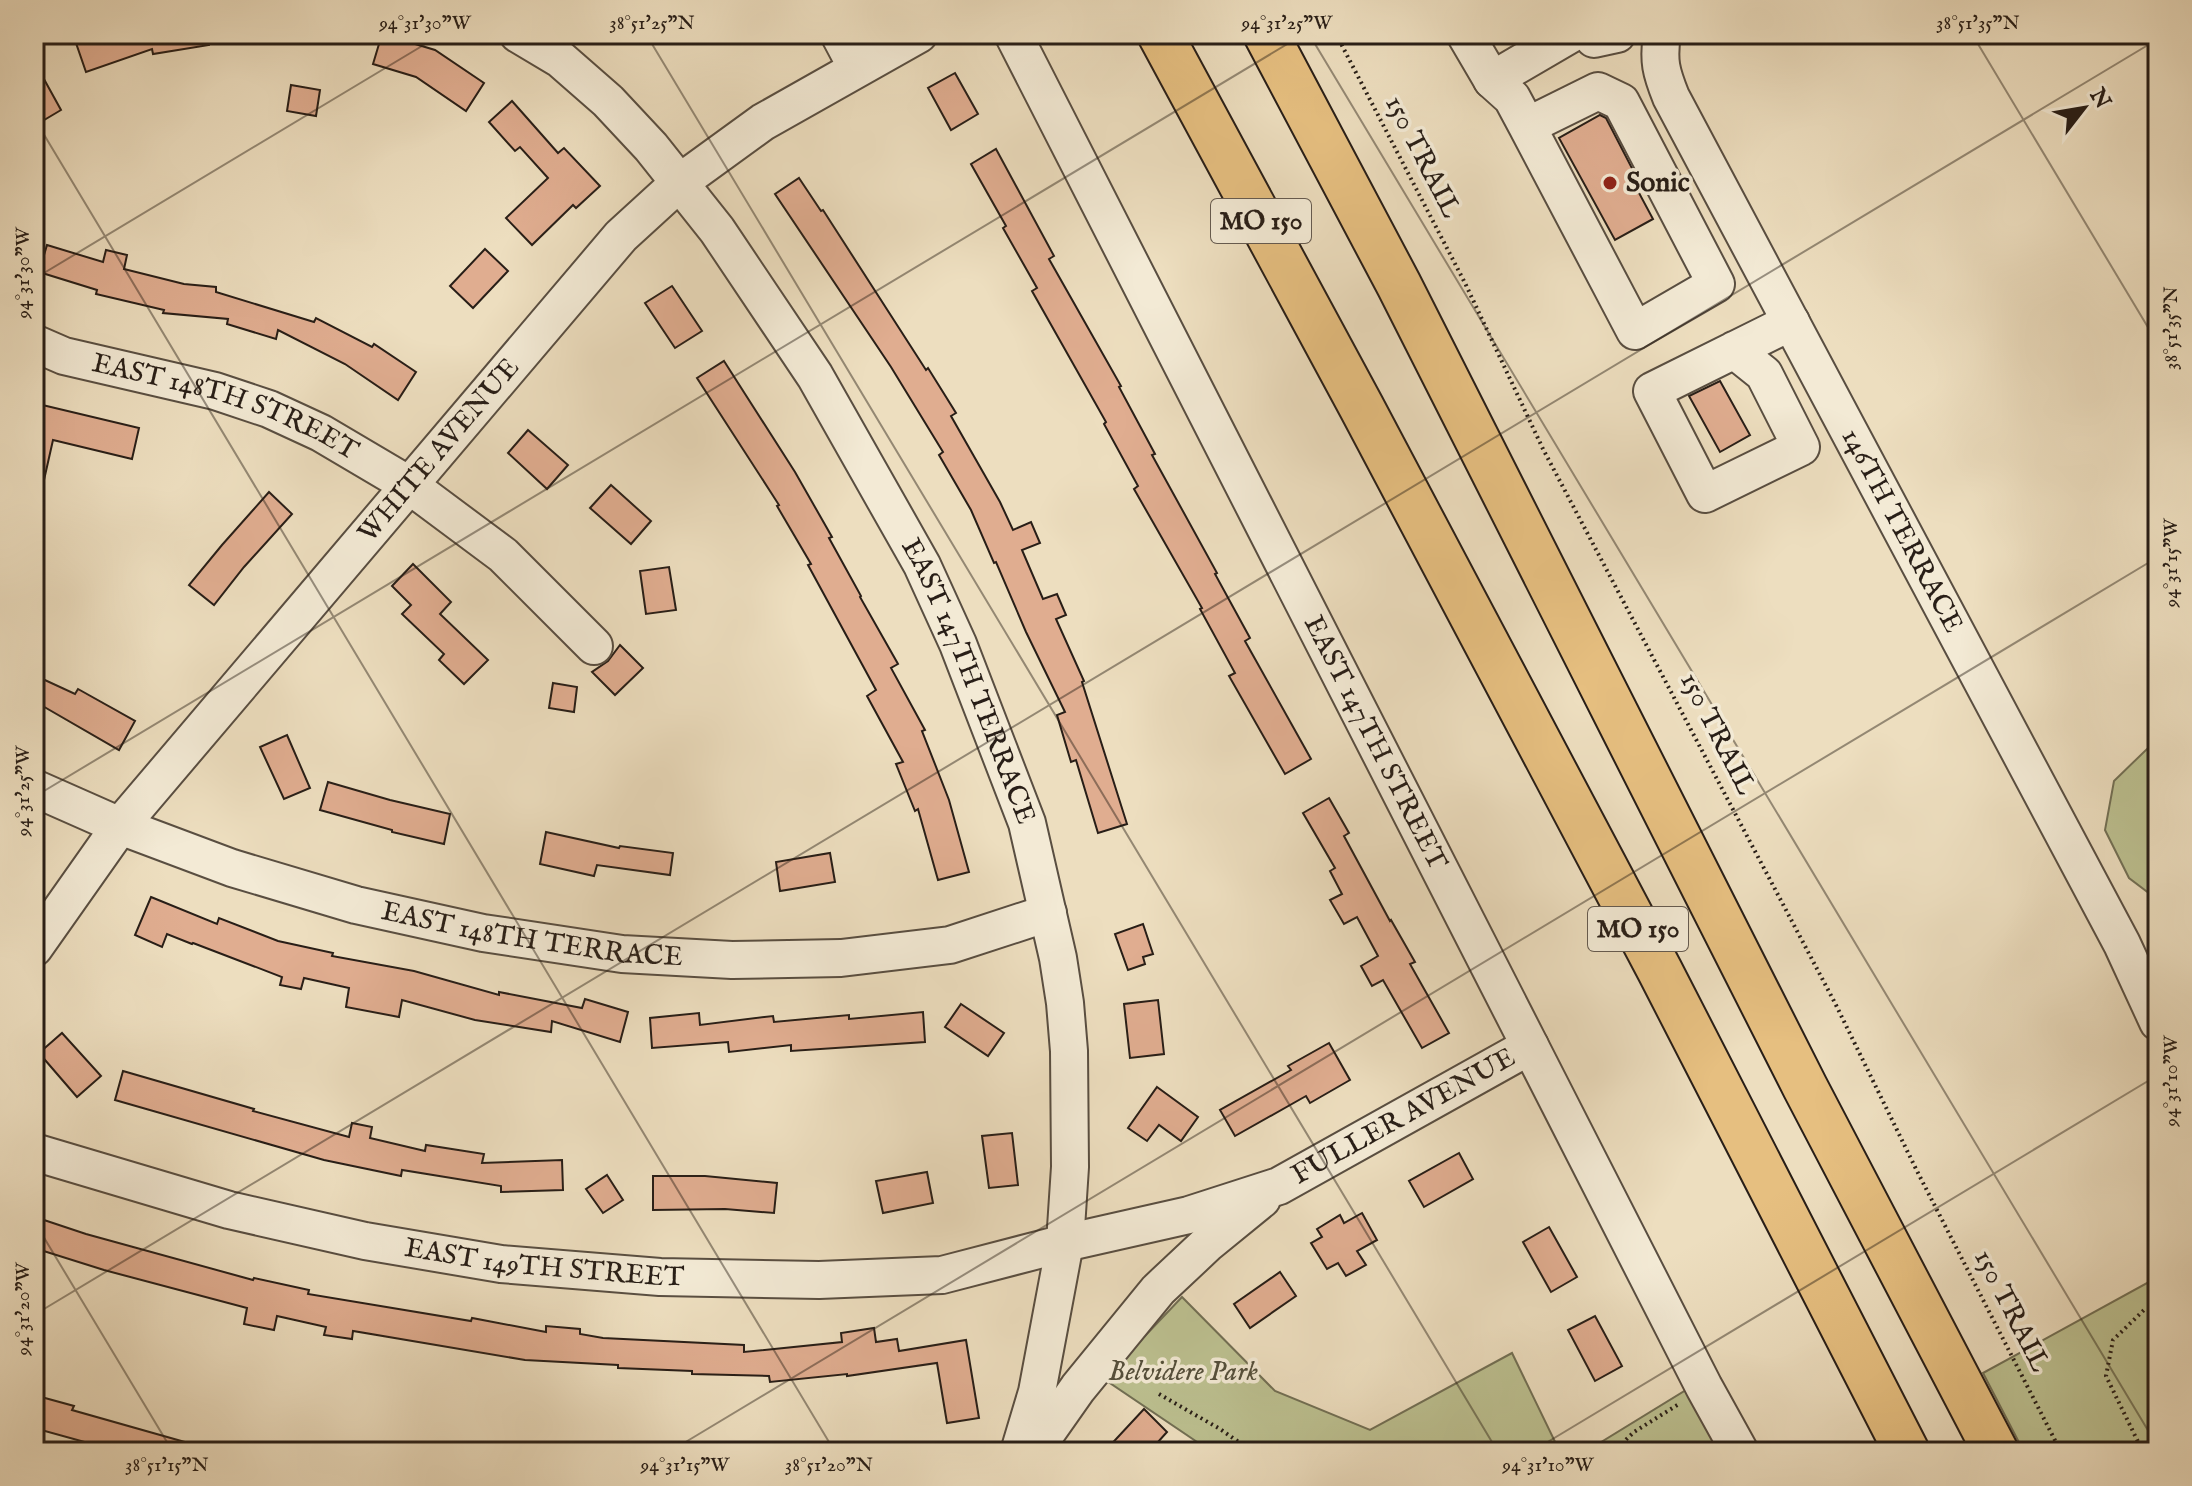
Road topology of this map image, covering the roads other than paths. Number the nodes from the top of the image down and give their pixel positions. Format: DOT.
graph roads {
  1 [pos="518,34"];
  2 [pos="839,34"];
  3 [pos="919,34"];
  4 [pos="1013,34"];
  5 [pos="1160,34"];
  6 [pos="1266,34"];
  7 [pos="1465,34"];
  8 [pos="1571,34"];
  9 [pos="1591,34"];
  10 [pos="1617,34"];
  11 [pos="1662,34"];
  12 [pos="857,68"];
  13 [pos="1492,80"];
  14 [pos="1668,90"];
  15 [pos="1626,111"];
  16 [pos="1527,126"];
  17 [pos="679,183"];
  18 [pos="1738,223"];
  19 [pos="1697,248"];
  20 [pos="1791,322"];
  21 [pos="1635,331"];
  22 [pos="34,343"];
  23 [pos="1734,350"];
  24 [pos="1663,385"];
  25 [pos="409,485"];
  26 [pos="594,646"];
  27 [pos="34,788"];
  28 [pos="120,826"];
  29 [pos="1048,913"];
  30 [pos="34,948"];
  31 [pos="2158,1022"];
  32 [pos="1530,1046"];
  33 [pos="34,1152"];
  34 [pos="1279,1186"];
  35 [pos="1065,1243"];
  36 [pos="1019,1452"];
  37 [pos="1033,1452"];
  38 [pos="1740,1452"];
  39 [pos="1907,1452"];
  40 [pos="1996,1452"];
  1 -- 17 [label="street, EAST 147TH TERRACE"];
  2 -- 12 [label="street"];
  3 -- 12 [label="street, WHITE AVENUE"];
  4 -- 32 [label="street, EAST 147TH STREET"];
  5 -- 39 [label="main road, MO 150"];
  6 -- 40 [label="main road, MO 150"];
  7 -- 13 [label="street"];
  8 -- 13 [label="street"];
  9 -- 10 [label="street"];
  11 -- 14 [label="street, 146TH TERRACE"];
  12 -- 17 [label="street, WHITE AVENUE"];
  13 -- 16 [label="street"];
  14 -- 15 [label="street"];
  14 -- 18 [label="street, 146TH TERRACE"];
  15 -- 16 [label="street"];
  15 -- 19 [label="street"];
  16 -- 21 [label="street"];
  17 -- 25 [label="street, WHITE AVENUE"];
  17 -- 29 [label="street, EAST 147TH TERRACE"];
  18 -- 19 [label="street"];
  18 -- 20 [label="street, 146TH TERRACE"];
  19 -- 21 [label="street"];
  20 -- 23 [label="street"];
  20 -- 31 [label="street, 146TH TERRACE"];
  21 -- 24 [label="street"];
  22 -- 25 [label="street, EAST 148TH STREET"];
  23 -- 24 [label="street"];
  23 -- 24 [label="street"];
  25 -- 26 [label="street, EAST 148TH STREET"];
  25 -- 28 [label="street, WHITE AVENUE"];
  27 -- 28 [label="street, EAST 148TH TERRACE"];
  28 -- 29 [label="street, EAST 148TH TERRACE"];
  28 -- 30 [label="street, WHITE AVENUE"];
  29 -- 35 [label="street, EAST 147TH TERRACE"];
  32 -- 34 [label="street, FULLER AVENUE"];
  32 -- 38 [label="street, EAST 147TH STREET"];
  33 -- 35 [label="street, EAST 149TH STREET"];
  34 -- 35 [label="street, FULLER AVENUE"];
  34 -- 37 [label="street, FULLER AVENUE"];
  35 -- 36 [label="street"];
}
